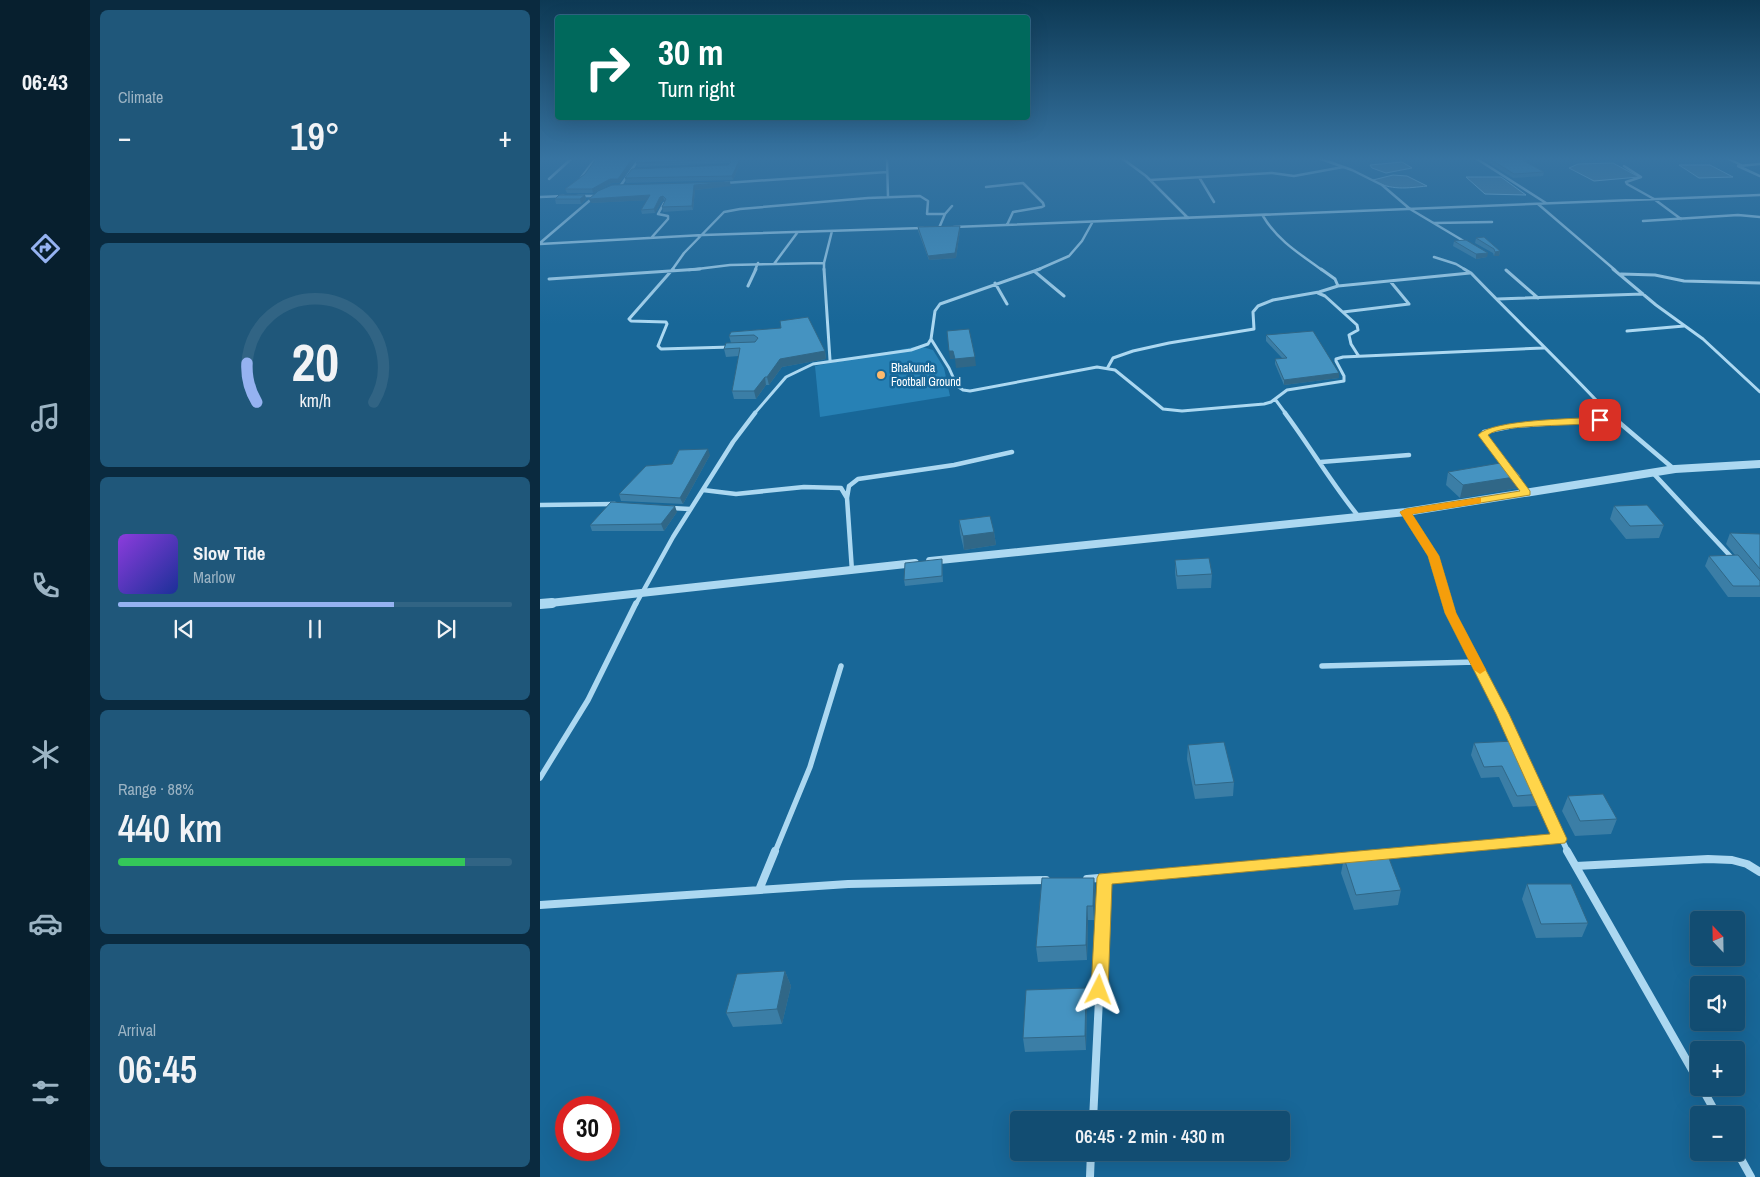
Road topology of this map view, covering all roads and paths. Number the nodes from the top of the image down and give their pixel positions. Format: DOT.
graph roads {
  1 [pos="575,214"];
  2 [pos="658,214"];
  3 [pos="724,214"];
  4 [pos="927,214"];
  5 [pos="945,214"];
  6 [pos="1011,214"];
  7 [pos="1184,214"];
  8 [pos="1307,214"];
  9 [pos="1418,214"];
  10 [pos="1549,214"];
  11 [pos="1674,214"];
  12 [pos="1263,216"];
  13 [pos="1760,217"];
  14 [pos="1188,218"];
  15 [pos="1681,219"];
  16 [pos="1643,221"];
  17 [pos="1092,222"];
  18 [pos="1492,222"];
  19 [pos="1433,223"];
  20 [pos="1007,225"];
  21 [pos="929,228"];
  22 [pos="832,232"];
  23 [pos="797,233"];
  24 [pos="703,235"];
  25 [pos="652,237"];
  26 [pos="540,243"];
  27 [pos="546,243"];
  28 [pos="1470,244"];
  29 [pos="540,249"];
  30 [pos="1434,257"];
  31 [pos="758,263"];
  32 [pos="824,263"];
  33 [pos="774,264"];
  34 [pos="1506,270"];
  35 [pos="1034,271"];
  36 [pos="671,272"];
  37 [pos="1470,273"];
  38 [pos="1621,274"];
  39 [pos="549,279"];
  40 [pos="1390,281"];
  41 [pos="995,283"];
  42 [pos="1760,283"];
  43 [pos="748,286"];
  44 [pos="1338,286"];
  45 [pos="1318,293"];
  46 [pos="1644,294"];
  47 [pos="1064,296"];
  48 [pos="1538,298"];
  49 [pos="1496,299"];
  50 [pos="1007,304"];
  51 [pos="1343,312"];
  52 [pos="1685,326"];
  53 [pos="1627,331"];
  54 [pos="931,339"];
  55 [pos="737,347"];
  56 [pos="1543,348"];
  57 [pos="1358,355"];
  58 [pos="830,360"];
  59 [pos="1108,367"];
  60 [pos="1760,392"];
  61 [pos="1275,399"];
  62 [pos="1614,419"];
  63 [pos="1012,452"];
  64 [pos="1409,455"];
  65 [pos="1321,462"];
  66 [pos="1760,464"];
  67 [pos="1675,469"];
  68 [pos="1653,473"];
  69 [pos="702,490"];
  70 [pos="1526,493"];
  71 [pos="847,498"];
  72 [pos="619,504"];
  73 [pos="540,505"];
  74 [pos="663,508"];
  75 [pos="690,509"];
  76 [pos="1406,512"];
  77 [pos="1359,517"];
  78 [pos="1740,568"];
  79 [pos="852,571"];
  80 [pos="641,593"];
  81 [pos="540,604"];
  82 [pos="1476,662"];
  83 [pos="841,666"];
  84 [pos="1322,666"];
  85 [pos="1527,768"];
  86 [pos="540,778"];
  87 [pos="1535,786"];
  88 [pos="1560,839"];
  89 [pos="1576,866"];
  90 [pos="1760,872"];
  91 [pos="1105,878"];
  92 [pos="1055,879"];
  93 [pos="1075,879"];
  94 [pos="759,890"];
  95 [pos="540,905"];
  96 [pos="1690,1066"];
  97 [pos="1093,1111"];
  98 [pos="1091,1161"];
  99 [pos="1742,1161"];
  100 [pos="1090,1177"];
  101 [pos="1751,1177"];
  1 -- 26 [label="street"];
  2 -- 25 [label="street"];
  3 -- 24 [label="street"];
  4 -- 5 [label="street"];
  5 -- 20 [label="street"];
  6 -- 20 [label="street"];
  7 -- 14 [label="street"];
  8 -- 12 [label="street"];
  9 -- 19 [label="street"];
  10 -- 38 [label="street"];
  11 -- 15 [label="street"];
  12 -- 14 [label="street"];
  12 -- 44 [label="street"];
  13 -- 15 [label="street"];
  14 -- 17 [label="street"];
  15 -- 16 [label="street"];
  17 -- 20 [label="street"];
  17 -- 35 [label="street"];
  18 -- 19 [label="street"];
  19 -- 28 [label="street"];
  21 -- 22 [label="street"];
  22 -- 23 [label="street"];
  22 -- 32 [label="street"];
  23 -- 24 [label="street"];
  23 -- 33 [label="street"];
  24 -- 25 [label="street"];
  24 -- 36 [label="street"];
  25 -- 27 [label="street"];
  26 -- 27 [label="street"];
  27 -- 29 [label="street"];
  30 -- 37 [label="street"];
  31 -- 33 [label="street"];
  31 -- 36 [label="street"];
  31 -- 43 [label="street"];
  32 -- 33 [label="street"];
  32 -- 58 [label="street"];
  34 -- 48 [label="street"];
  35 -- 41 [label="street"];
  35 -- 47 [label="street"];
  36 -- 39 [label="street"];
  36 -- 55 [label="street"];
  37 -- 40 [label="street"];
  37 -- 49 [label="street"];
  38 -- 42 [label="street"];
  38 -- 46 [label="street"];
  40 -- 44 [label="street"];
  40 -- 51 [label="street"];
  41 -- 50 [label="street"];
  41 -- 54 [label="street"];
  44 -- 45 [label="street"];
  45 -- 51 [label="street"];
  45 -- 59 [label="street"];
  46 -- 48 [label="street"];
  46 -- 52 [label="street"];
  48 -- 49 [label="street"];
  49 -- 56 [label="street"];
  51 -- 57 [label="street"];
  52 -- 53 [label="street"];
  52 -- 60 [label="street"];
  54 -- 58 [label="street"];
  54 -- 59 [label="street"];
  56 -- 57 [label="street"];
  56 -- 62 [label="street"];
  57 -- 61 [label="street"];
  58 -- 69 [label="street"];
  59 -- 61 [label="street"];
  61 -- 65 [label="street"];
  62 -- 67 [label="street"];
  62 -- 70 [label="street"];
  63 -- 71 [label="street"];
  64 -- 65 [label="street"];
  65 -- 77 [label="street"];
  66 -- 67 [label="street"];
  67 -- 68 [label="street"];
  68 -- 70 [label="street"];
  68 -- 78 [label="street"];
  69 -- 71 [label="street"];
  69 -- 75 [label="street"];
  70 -- 76 [label="street"];
  71 -- 79 [label="street"];
  72 -- 73 [label="street"];
  74 -- 75 [label="street"];
  75 -- 80 [label="street"];
  76 -- 77 [label="street"];
  76 -- 82 [label="street"];
  77 -- 79 [label="street"];
  79 -- 80 [label="street"];
  80 -- 81 [label="street"];
  80 -- 86 [label="street"];
  82 -- 84 [label="street"];
  82 -- 85 [label="street"];
  83 -- 94 [label="street"];
  87 -- 88 [label="street"];
  88 -- 89 [label="street"];
  88 -- 91 [label="street"];
  89 -- 90 [label="street"];
  89 -- 96 [label="street"];
  91 -- 93 [label="street"];
  91 -- 97 [label="street"];
  92 -- 94 [label="street"];
  94 -- 95 [label="street"];
  98 -- 100 [label="street"];
  99 -- 101 [label="street"];
}
